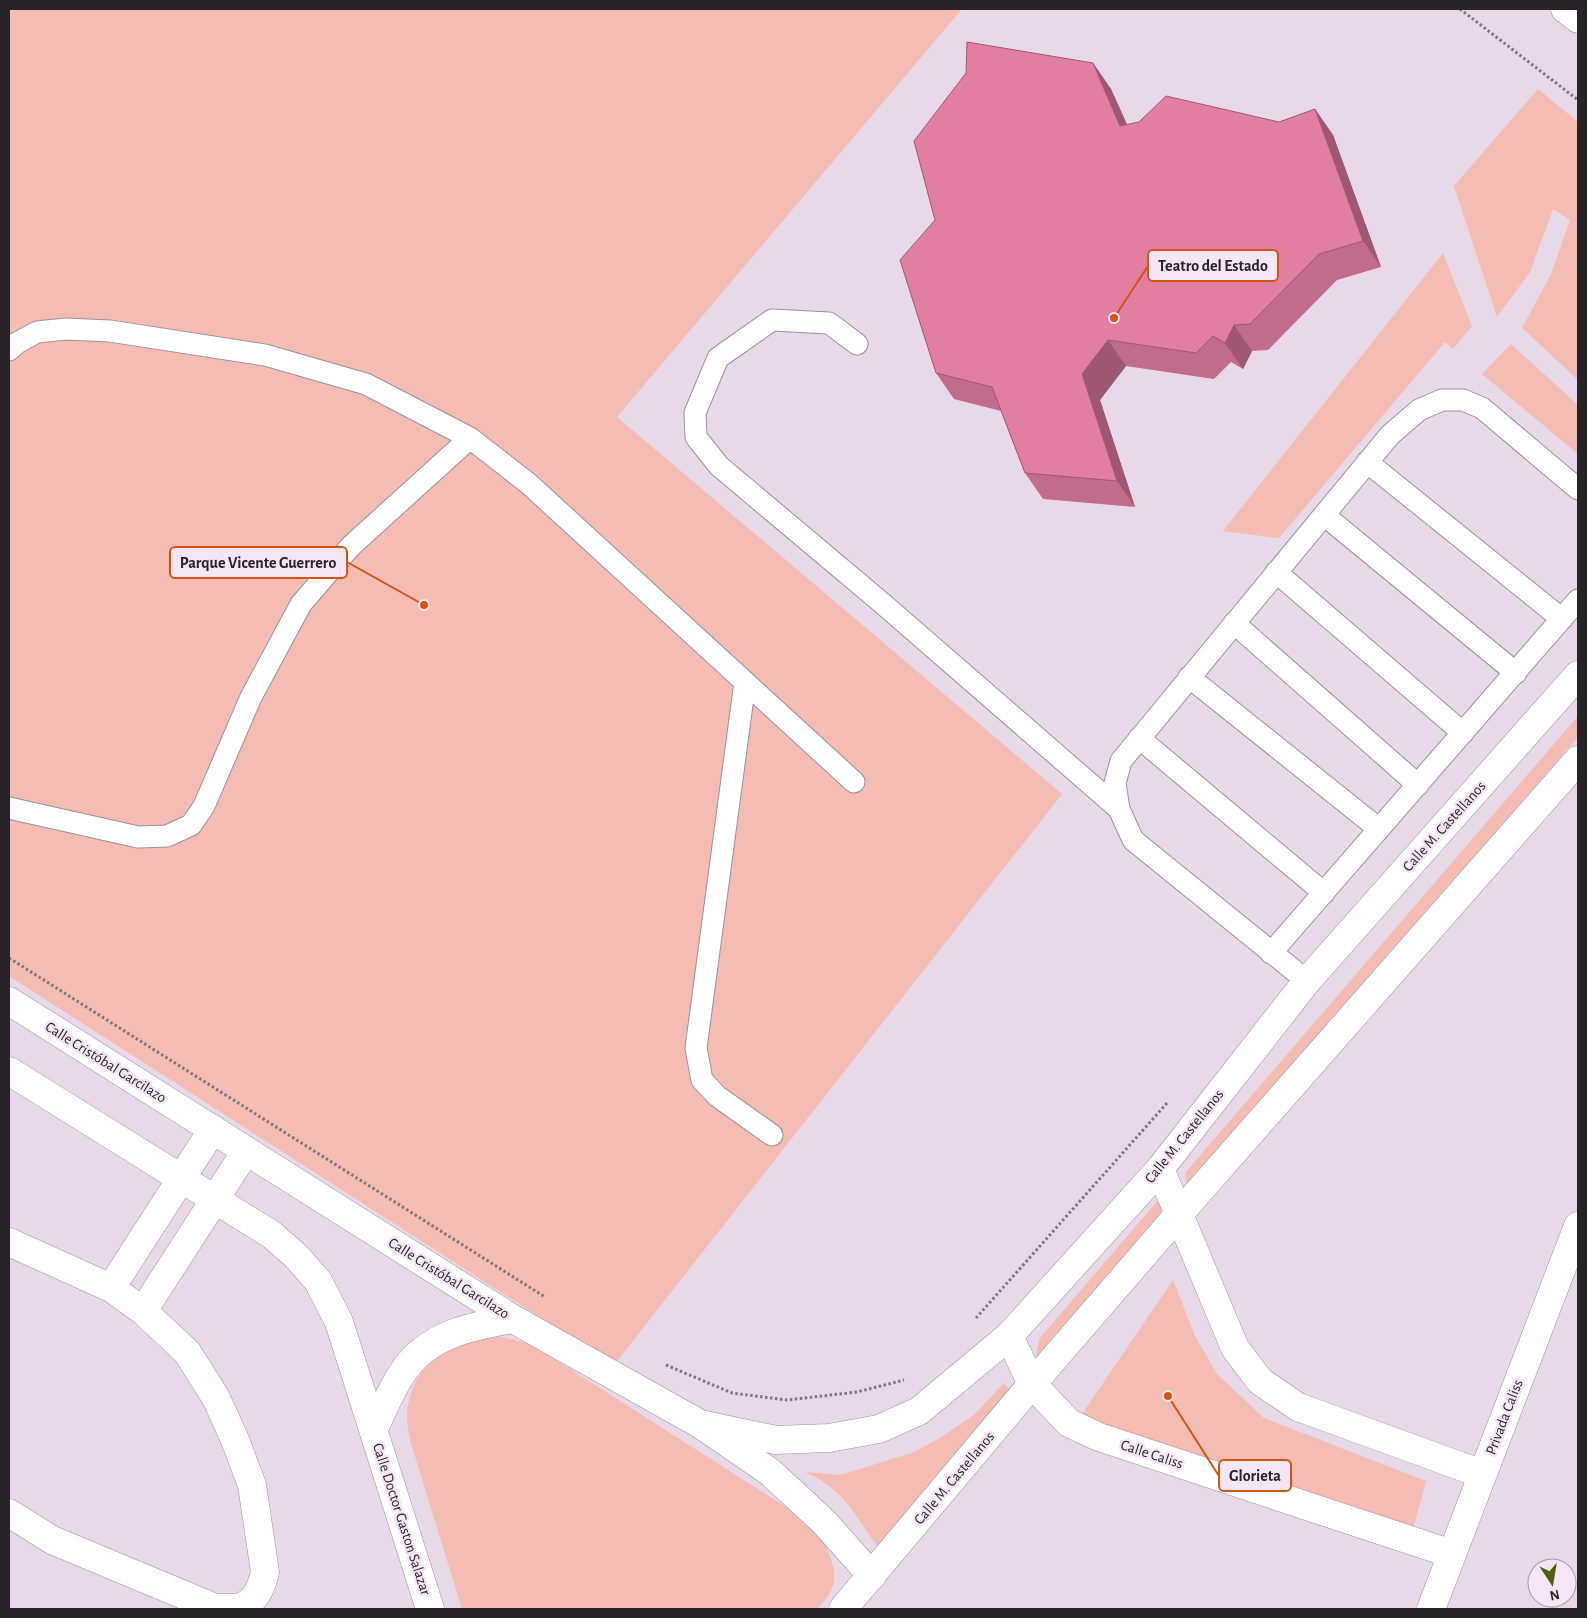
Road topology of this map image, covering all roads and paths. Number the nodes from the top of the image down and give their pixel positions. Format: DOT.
graph roads {
  1 [pos="1460,9"];
  2 [pos="1565,9"];
  3 [pos="1578,19"];
  4 [pos="1578,100"];
  5 [pos="857,344"];
  6 [pos="9,350"];
  7 [pos="470,438"];
  8 [pos="1367,462"];
  9 [pos="1578,489"];
  10 [pos="1324,515"];
  11 [pos="1276,572"];
  12 [pos="1578,600"];
  13 [pos="1562,619"];
  14 [pos="1234,623"];
  15 [pos="1516,673"];
  16 [pos="1578,675"];
  17 [pos="1189,677"];
  18 [pos="745,682"];
  19 [pos="1463,733"];
  20 [pos="1139,738"];
  21 [pos="1578,760"];
  22 [pos="854,782"];
  23 [pos="1418,784"];
  24 [pos="9,808"];
  25 [pos="1119,809"];
  26 [pos="1379,829"];
  27 [pos="1324,893"];
  28 [pos="1271,953"];
  29 [pos="9,958"];
  30 [pos="1307,982"];
  31 [pos="9,1001"];
  32 [pos="9,1071"];
  33 [pos="1171,1098"];
  34 [pos="212,1129"];
  35 [pos="772,1135"];
  36 [pos="246,1151"];
  37 [pos="1160,1168"];
  38 [pos="180,1178"];
  39 [pos="216,1200"];
  40 [pos="1179,1214"];
  41 [pos="1578,1226"];
  42 [pos="9,1242"];
  43 [pos="112,1288"];
  44 [pos="552,1302"];
  45 [pos="143,1311"];
  46 [pos="976,1318"];
  47 [pos="513,1319"];
  48 [pos="1009,1336"];
  49 [pos="662,1364"];
  50 [pos="909,1378"];
  51 [pos="1032,1384"];
  52 [pos="700,1424"];
  53 [pos="373,1430"];
  54 [pos="1482,1474"];
  55 [pos="9,1513"];
  56 [pos="1452,1554"];
  57 [pos="872,1576"];
  58 [pos="430,1609"];
  59 [pos="843,1609"];
  60 [pos="1431,1609"];
  1 -- 4 [label="path"];
  2 -- 3 [label="street"];
  5 -- 25 [label="lane"];
  6 -- 7 [label="lane"];
  7 -- 18 [label="lane"];
  7 -- 24 [label="lane"];
  8 -- 9 [label="lane"];
  8 -- 10 [label="lane"];
  8 -- 13 [label="lane"];
  10 -- 11 [label="lane"];
  10 -- 15 [label="lane"];
  11 -- 14 [label="lane"];
  11 -- 19 [label="lane"];
  12 -- 13 [label="lane"];
  13 -- 15 [label="lane"];
  14 -- 17 [label="lane"];
  14 -- 23 [label="lane"];
  15 -- 19 [label="lane"];
  16 -- 30 [label="street, Calle M. Castellanos"];
  17 -- 20 [label="lane"];
  17 -- 26 [label="lane"];
  18 -- 22 [label="lane"];
  18 -- 35 [label="lane"];
  19 -- 23 [label="lane"];
  20 -- 25 [label="lane"];
  20 -- 27 [label="lane"];
  21 -- 40 [label="street, Calle M. Castellanos"];
  23 -- 26 [label="lane"];
  25 -- 28 [label="lane"];
  26 -- 27 [label="lane"];
  27 -- 28 [label="lane"];
  28 -- 30 [label="lane"];
  29 -- 44 [label="path"];
  30 -- 37 [label="street, Calle M. Castellanos"];
  31 -- 34 [label="street, Calle Cristóbal Garcilazo"];
  32 -- 38 [label="street"];
  33 -- 46 [label="path"];
  34 -- 36 [label="street, Calle Cristóbal Garcilazo"];
  34 -- 38 [label="street"];
  36 -- 39 [label="street"];
  36 -- 47 [label="street, Calle Cristóbal Garcilazo"];
  37 -- 40 [label="street"];
  37 -- 48 [label="street, Calle M. Castellanos"];
  38 -- 39 [label="street"];
  38 -- 43 [label="street"];
  39 -- 45 [label="street"];
  39 -- 53 [label="street"];
  40 -- 51 [label="street, Calle M. Castellanos"];
  40 -- 54 [label="street"];
  41 -- 54 [label="street, Privada Caliss"];
  42 -- 43 [label="street"];
  43 -- 45 [label="street"];
  45 -- 55 [label="street"];
  47 -- 52 [label="street, Calle Cristóbal Garcilazo"];
  47 -- 53 [label="street"];
  48 -- 51 [label="street, Calle Caliss"];
  48 -- 52 [label="street, Calle M. Castellanos"];
  49 -- 50 [label="path"];
  51 -- 56 [label="street, Calle Caliss"];
  51 -- 57 [label="street, Calle M. Castellanos"];
  52 -- 57 [label="street, Calle Cristóbal Garcilazo"];
  53 -- 58 [label="street, Calle Doctor Gaston Salazar"];
  54 -- 56 [label="street, Privada Caliss"];
  56 -- 60 [label="street, Privada Caliss"];
  57 -- 59 [label="street, Calle M. Castellanos"];
}
